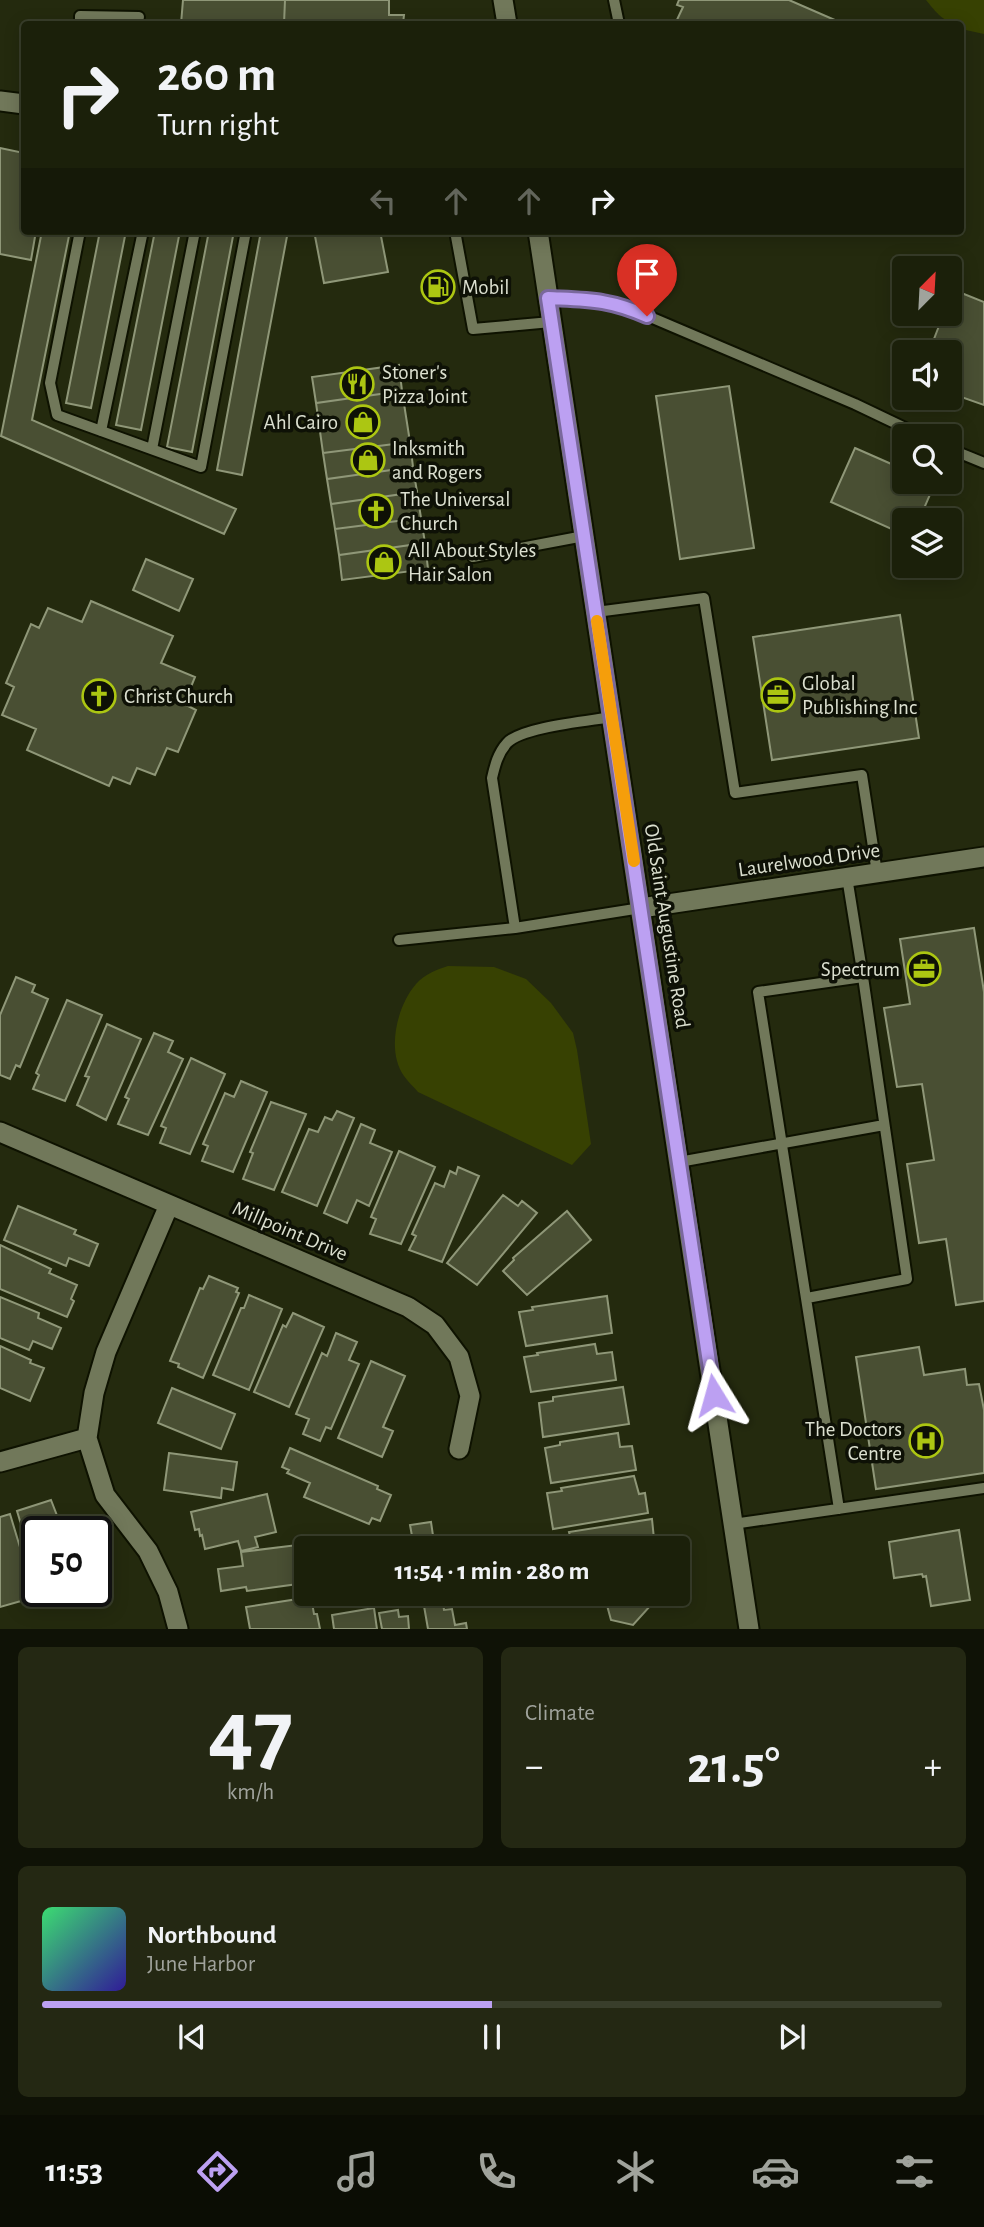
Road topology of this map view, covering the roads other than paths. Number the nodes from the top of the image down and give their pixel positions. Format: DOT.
graph roads {
  1 [pos="503,0"];
  2 [pos="614,0"];
  3 [pos="139,17"];
  4 [pos="80,21"];
  5 [pos="506,21"];
  6 [pos="618,21"];
  7 [pos="0,101"];
  8 [pos="21,104"];
  9 [pos="79,235"];
  10 [pos="142,235"];
  11 [pos="194,235"];
  12 [pos="245,235"];
  13 [pos="456,235"];
  14 [pos="539,235"];
  15 [pos="548,298"];
  16 [pos="551,321"];
  17 [pos="897,424"];
  18 [pos="101,431"];
  19 [pos="152,449"];
  20 [pos="962,454"];
  21 [pos="984,463"];
  22 [pos="584,536"];
  23 [pos="473,557"];
  24 [pos="596,612"];
  25 [pos="612,717"];
  26 [pos="984,857"];
  27 [pos="877,873"];
  28 [pos="848,877"];
  29 [pos="641,908"];
  30 [pos="515,928"];
  31 [pos="399,940"];
  32 [pos="863,977"];
  33 [pos="884,1125"];
  34 [pos="0,1132"];
  35 [pos="782,1142"];
  36 [pos="679,1162"];
  37 [pos="169,1205"];
  38 [pos="807,1298"];
  39 [pos="87,1438"];
  40 [pos="459,1449"];
  41 [pos="0,1462"];
  42 [pos="984,1488"];
  43 [pos="839,1508"];
  44 [pos="733,1524"];
  45 [pos="178,1629"];
  46 [pos="749,1629"];
  1 -- 5 [label="street"];
  2 -- 6 [label="lane"];
  3 -- 4 [label="lane"];
  7 -- 8 [label="street"];
  9 -- 18 [label="lane"];
  10 -- 18 [label="lane"];
  11 -- 19 [label="lane"];
  12 -- 19 [label="lane"];
  13 -- 16 [label="lane"];
  14 -- 15 [label="street, Old Saint Augustine Road"];
  15 -- 16 [label="street, Old Saint Augustine Road"];
  15 -- 17 [label="lane"];
  16 -- 22 [label="street, Old Saint Augustine Road"];
  18 -- 19 [label="lane"];
  20 -- 21 [label="lane"];
  22 -- 23 [label="lane"];
  22 -- 24 [label="street, Old Saint Augustine Road"];
  24 -- 25 [label="street, Old Saint Augustine Road"];
  24 -- 27 [label="lane"];
  25 -- 29 [label="street, Old Saint Augustine Road"];
  25 -- 30 [label="lane"];
  26 -- 27 [label="street, Laurelwood Drive"];
  27 -- 28 [label="street, Laurelwood Drive"];
  28 -- 29 [label="street, Laurelwood Drive"];
  28 -- 32 [label="lane"];
  29 -- 30 [label="lane"];
  29 -- 36 [label="street, Old Saint Augustine Road"];
  30 -- 31 [label="lane"];
  32 -- 33 [label="lane"];
  32 -- 35 [label="lane"];
  33 -- 35 [label="lane"];
  33 -- 38 [label="lane"];
  34 -- 37 [label="street, Millpoint Drive"];
  35 -- 36 [label="lane"];
  35 -- 38 [label="lane"];
  36 -- 44 [label="street, Old Saint Augustine Road"];
  37 -- 39 [label="street"];
  37 -- 40 [label="street, Millpoint Drive"];
  38 -- 43 [label="lane"];
  39 -- 41 [label="street"];
  39 -- 45 [label="street"];
  42 -- 43 [label="lane"];
  43 -- 44 [label="lane"];
  44 -- 46 [label="street, Old Saint Augustine Road"];
}
